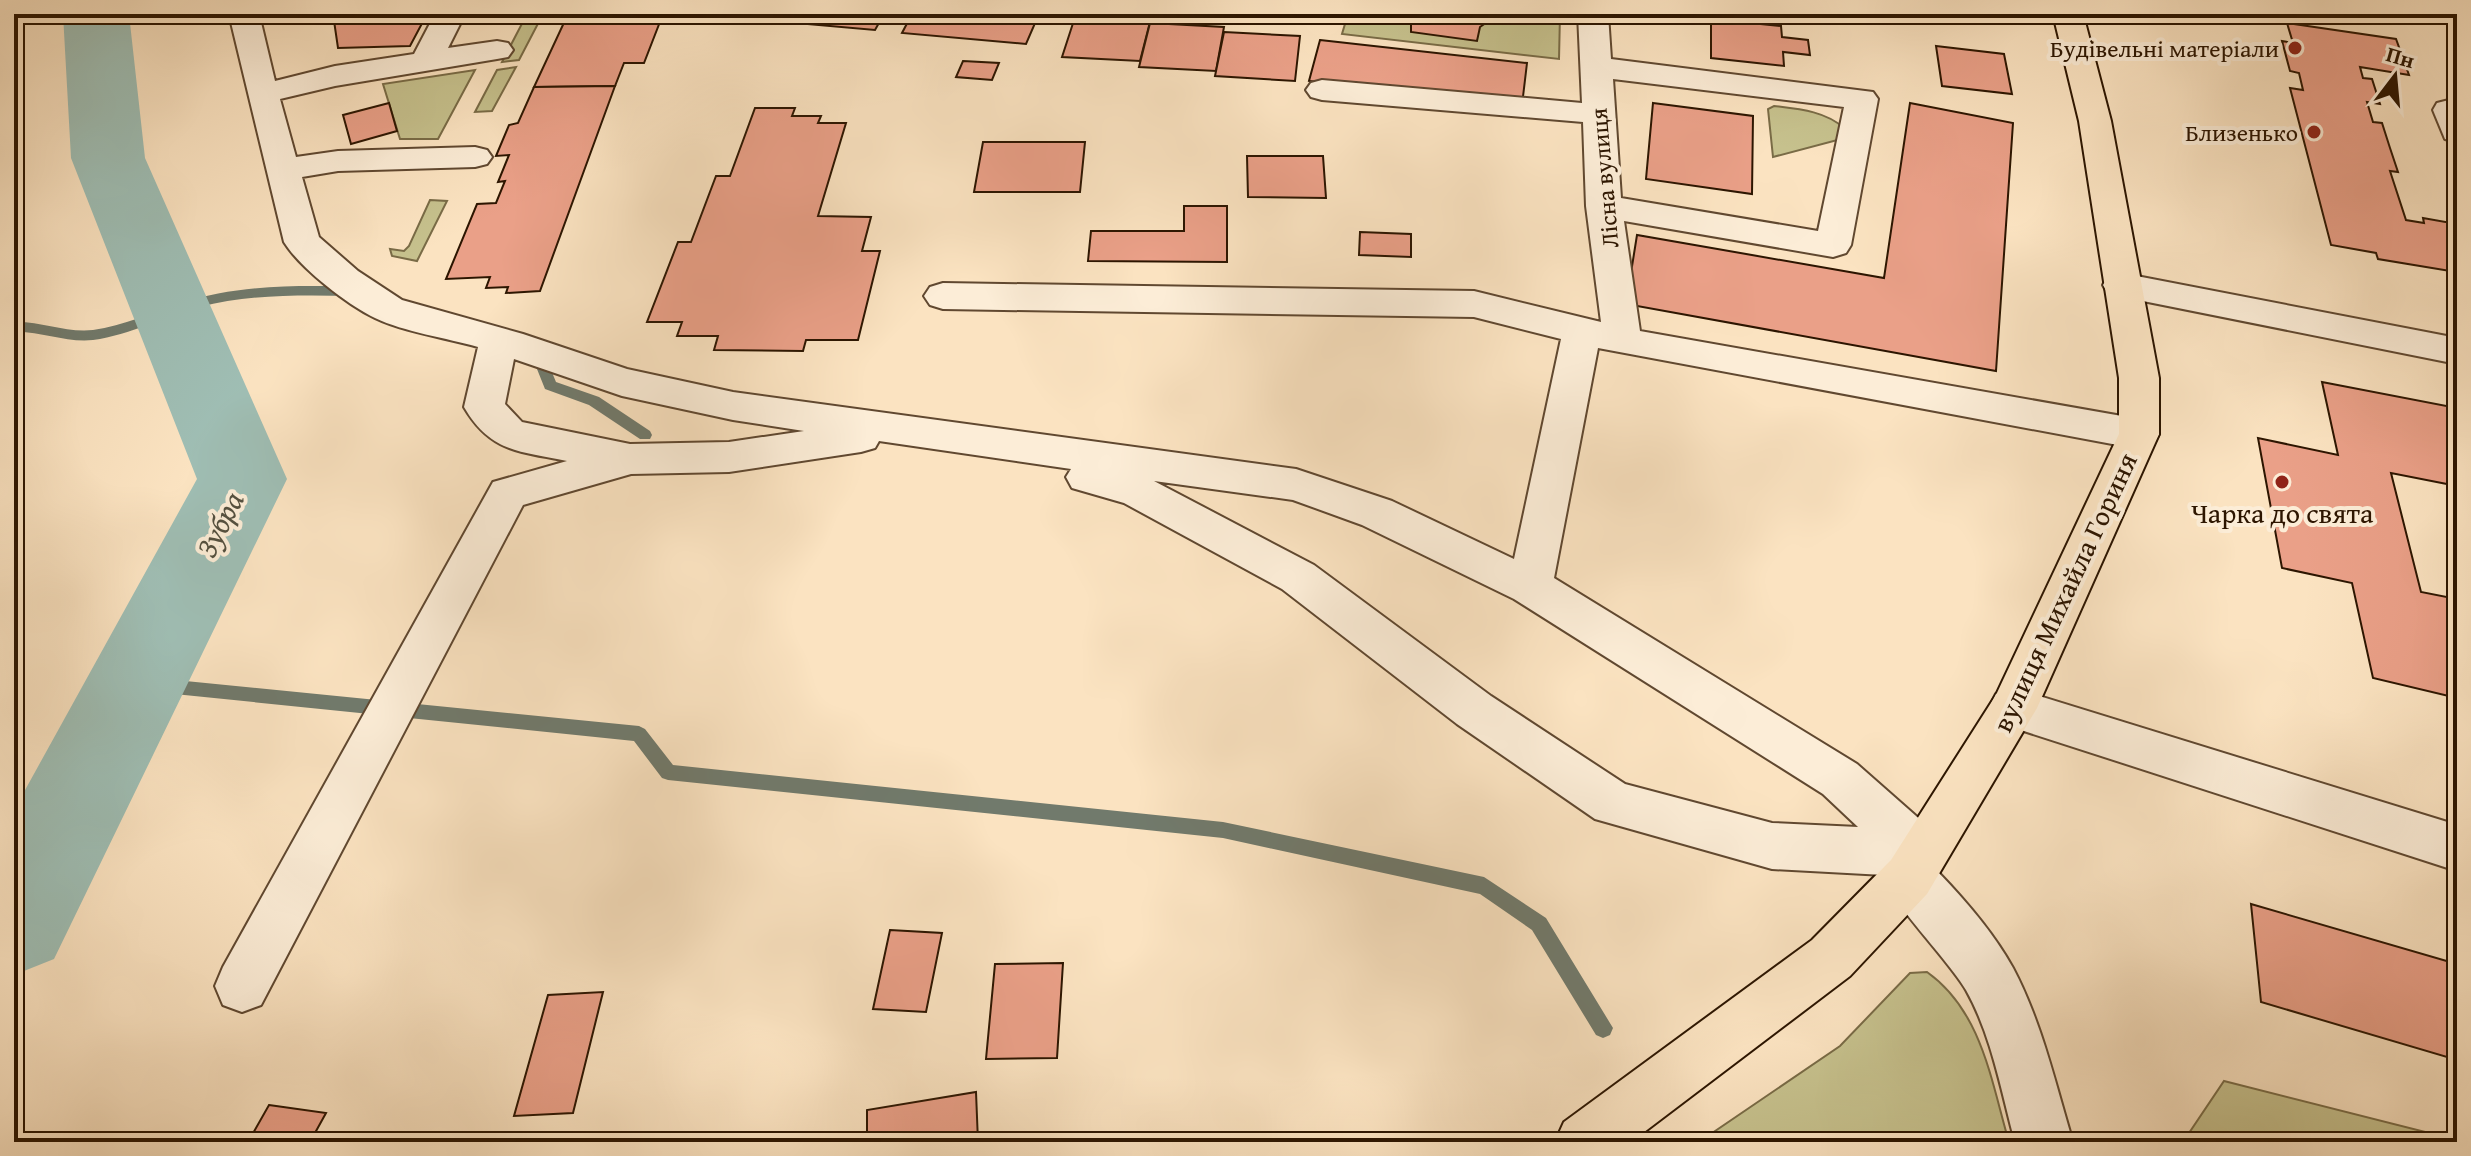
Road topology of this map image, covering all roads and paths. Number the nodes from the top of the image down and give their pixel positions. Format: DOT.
graph roads {
  1 [pos="244,14"];
  2 [pos="450,14"];
  3 [pos="1593,14"];
  4 [pos="2068,14"];
  5 [pos="497,50"];
  6 [pos="424,64"];
  7 [pos="1595,67"];
  8 [pos="1322,90"];
  9 [pos="262,94"];
  10 [pos="1598,114"];
  11 [pos="475,157"];
  12 [pos="283,169"];
  13 [pos="1604,206"];
  14 [pos="2121,285"];
  15 [pos="943,296"];
  16 [pos="1582,331"];
  17 [pos="499,340"];
  18 [pos="1622,341"];
  19 [pos="2457,351"];
  20 [pos="908,430"];
  21 [pos="2139,434"];
  22 [pos="630,459"];
  23 [pos="1530,586"];
  24 [pos="2013,708"];
  25 [pos="2457,848"];
  26 [pos="1916,866"];
  27 [pos="242,986"];
  28 [pos="1584,1142"];
  29 [pos="2044,1142"];
  1 -- 9 [label="street"];
  2 -- 6 [label="street"];
  3 -- 7 [label="street, Лісна вулиця"];
  4 -- 14 [label="main road, вулиця Михайла Гориня"];
  5 -- 6 [label="street"];
  6 -- 9 [label="street"];
  7 -- 10 [label="street, Лісна вулиця"];
  7 -- 13 [label="street"];
  8 -- 10 [label="street"];
  9 -- 12 [label="street"];
  10 -- 13 [label="street, Лісна вулиця"];
  11 -- 12 [label="street"];
  12 -- 17 [label="street"];
  13 -- 18 [label="street, Лісна вулиця"];
  14 -- 19 [label="street"];
  14 -- 21 [label="main road, вулиця Михайла Гориня"];
  15 -- 16 [label="street"];
  16 -- 18 [label="street"];
  16 -- 23 [label="street"];
  17 -- 20 [label="street"];
  17 -- 22 [label="street"];
  18 -- 21 [label="street"];
  20 -- 22 [label="street"];
  20 -- 23 [label="street"];
  20 -- 26 [label="street"];
  21 -- 24 [label="main road, вулиця Михайла Гориня"];
  22 -- 27 [label="street"];
  23 -- 26 [label="street"];
  24 -- 25 [label="street"];
  24 -- 26 [label="main road, вулиця Михайла Гориня"];
  26 -- 28 [label="main road, вулиця Михайла Гориня"];
  26 -- 29 [label="street"];
}
